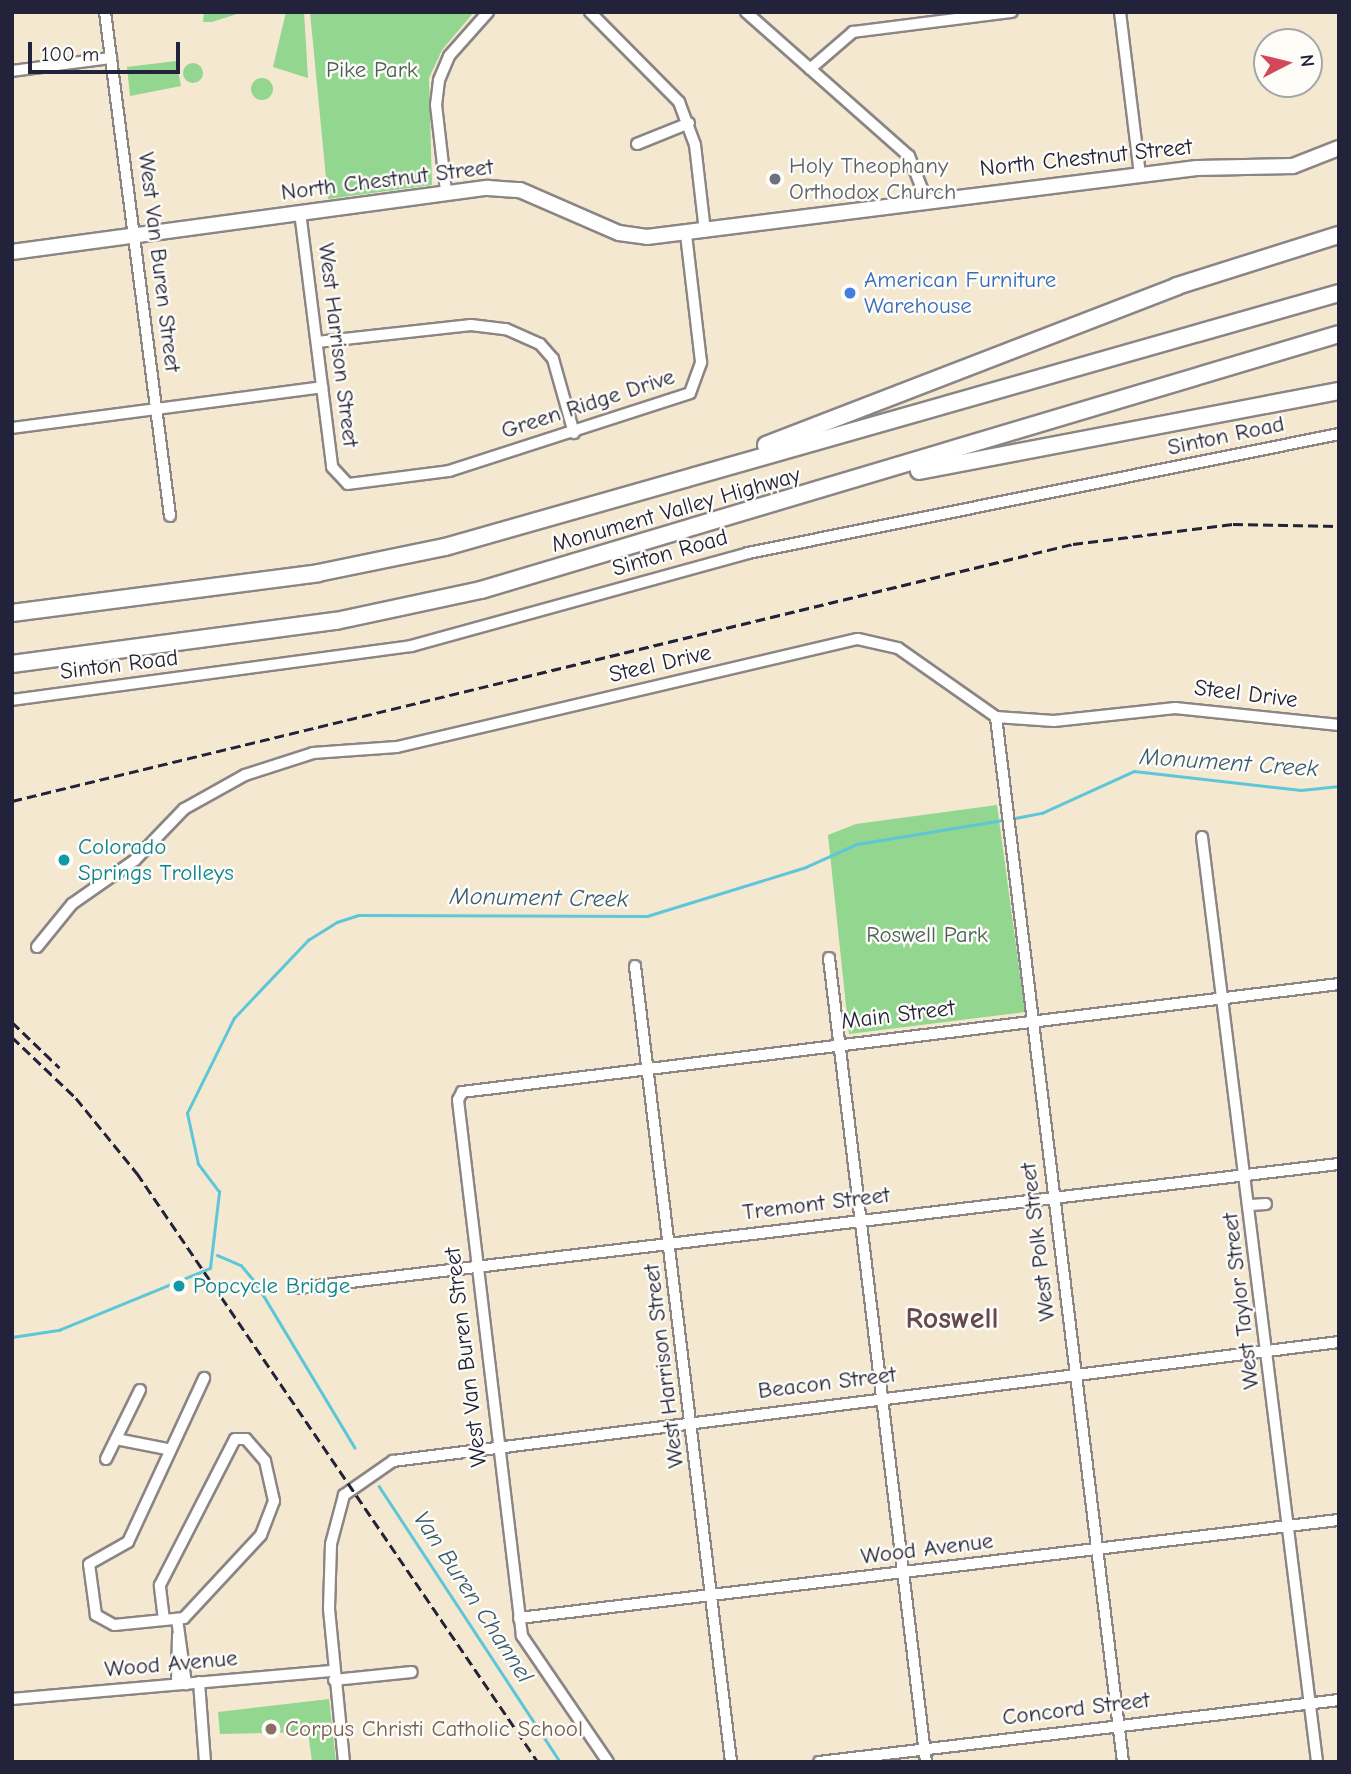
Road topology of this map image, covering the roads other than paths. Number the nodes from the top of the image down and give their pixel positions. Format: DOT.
graph roads {
  1 [pos="105,12"];
  2 [pos="488,12"];
  3 [pos="590,12"];
  4 [pos="746,12"];
  5 [pos="1012,12"];
  6 [pos="1120,12"];
  7 [pos="111,58"];
  8 [pos="810,69"];
  9 [pos="12,71"];
  10 [pos="689,123"];
  11 [pos="637,144"];
  12 [pos="1339,148"];
  13 [pos="1140,175"];
  14 [pos="446,191"];
  15 [pos="926,199"];
  16 [pos="300,212"];
  17 [pos="705,231"];
  18 [pos="686,234"];
  19 [pos="135,235"];
  20 [pos="1339,235"];
  21 [pos="12,252"];
  22 [pos="1339,293"];
  23 [pos="1339,334"];
  24 [pos="317,342"];
  25 [pos="323,387"];
  26 [pos="1339,391"];
  27 [pos="156,409"];
  28 [pos="12,428"];
  29 [pos="575,433"];
  30 [pos="1339,434"];
  31 [pos="692,475"];
  32 [pos="341,482"];
  33 [pos="848,483"];
  34 [pos="170,516"];
  35 [pos="12,613"];
  36 [pos="12,664"];
  37 [pos="12,700"];
  38 [pos="996,717"];
  39 [pos="1339,724"];
  40 [pos="1202,836"];
  41 [pos="37,947"];
  42 [pos="829,958"];
  43 [pos="635,966"];
  44 [pos="1339,984"];
  45 [pos="1226,998"];
  46 [pos="1034,1021"];
  47 [pos="841,1043"];
  48 [pos="648,1066"];
  49 [pos="463,1092"];
  50 [pos="1339,1164"];
  51 [pos="1247,1175"];
  52 [pos="1054,1198"];
  53 [pos="1266,1204"];
  54 [pos="1251,1205"];
  55 [pos="862,1219"];
  56 [pos="670,1243"];
  57 [pos="477,1267"];
  58 [pos="300,1288"];
  59 [pos="1339,1342"];
  60 [pos="1268,1350"];
  61 [pos="1074,1374"];
  62 [pos="204,1378"];
  63 [pos="140,1390"];
  64 [pos="883,1398"];
  65 [pos="692,1420"];
  66 [pos="116,1438"];
  67 [pos="498,1444"];
  68 [pos="167,1449"];
  69 [pos="106,1460"];
  70 [pos="1339,1520"];
  71 [pos="1287,1526"];
  72 [pos="1098,1550"];
  73 [pos="905,1572"];
  74 [pos="712,1595"];
  75 [pos="519,1618"];
  76 [pos="177,1619"];
  77 [pos="164,1620"];
  78 [pos="412,1672"];
  79 [pos="334,1676"];
  80 [pos="199,1682"];
  81 [pos="182,1684"];
  82 [pos="12,1699"];
  83 [pos="1339,1700"];
  84 [pos="1310,1704"];
  85 [pos="1119,1725"];
  86 [pos="925,1748"];
  87 [pos="205,1762"];
  88 [pos="344,1762"];
  89 [pos="608,1762"];
  90 [pos="731,1762"];
  91 [pos="819,1762"];
  92 [pos="926,1762"];
  93 [pos="1123,1762"];
  94 [pos="1317,1762"];
  1 -- 7 [label="street, West Van Buren Street"];
  2 -- 14 [label="street"];
  3 -- 10 [label="street"];
  4 -- 8 [label="street"];
  5 -- 8 [label="street"];
  6 -- 13 [label="street"];
  7 -- 9 [label="street"];
  7 -- 19 [label="street, West Van Buren Street"];
  8 -- 15 [label="street"];
  10 -- 11 [label="street"];
  10 -- 17 [label="street"];
  12 -- 13 [label="main road, North Chestnut Street"];
  13 -- 15 [label="main road, North Chestnut Street"];
  14 -- 16 [label="main road, North Chestnut Street"];
  14 -- 18 [label="main road, North Chestnut Street"];
  15 -- 17 [label="main road, North Chestnut Street"];
  16 -- 19 [label="main road, North Chestnut Street"];
  16 -- 24 [label="street, West Harrison Street"];
  17 -- 18 [label="main road, North Chestnut Street"];
  18 -- 29 [label="street, Green Ridge Drive"];
  19 -- 21 [label="main road, North Chestnut Street"];
  19 -- 27 [label="street, West Van Buren Street"];
  20 -- 31 [label="highway"];
  22 -- 31 [label="highway, Monument Valley Highway"];
  23 -- 33 [label="highway, Monument Valley Highway"];
  24 -- 25 [label="street, West Harrison Street"];
  24 -- 29 [label="street"];
  25 -- 27 [label="street"];
  25 -- 32 [label="street, West Harrison Street"];
  26 -- 33 [label="highway"];
  27 -- 28 [label="street"];
  27 -- 34 [label="street, West Van Buren Street"];
  29 -- 32 [label="street, Green Ridge Drive"];
  30 -- 37 [label="street, Sinton Road"];
  31 -- 35 [label="highway, Monument Valley Highway"];
  33 -- 36 [label="highway, Monument Valley Highway"];
  38 -- 39 [label="street, Steel Drive"];
  38 -- 41 [label="street, Steel Drive"];
  38 -- 46 [label="street, West Polk Street"];
  40 -- 45 [label="street, West Taylor Street"];
  42 -- 47 [label="street"];
  43 -- 48 [label="street, West Harrison Street"];
  44 -- 45 [label="street, Main Street"];
  45 -- 46 [label="street, Main Street"];
  45 -- 51 [label="street, West Taylor Street"];
  46 -- 47 [label="street, Main Street"];
  46 -- 52 [label="street, West Polk Street"];
  47 -- 48 [label="street, Main Street"];
  47 -- 55 [label="street"];
  48 -- 49 [label="street, Main Street"];
  48 -- 56 [label="street, West Harrison Street"];
  49 -- 57 [label="street, West Van Buren Street"];
  50 -- 51 [label="street, Tremont Street"];
  51 -- 52 [label="street, Tremont Street"];
  51 -- 54 [label="street, West Taylor Street"];
  52 -- 55 [label="street, Tremont Street"];
  52 -- 61 [label="street, West Polk Street"];
  53 -- 54 [label="street"];
  54 -- 60 [label="street, West Taylor Street"];
  55 -- 56 [label="street, Tremont Street"];
  55 -- 64 [label="street"];
  56 -- 57 [label="street, Tremont Street"];
  56 -- 65 [label="street, West Harrison Street"];
  57 -- 58 [label="street, Tremont Street"];
  57 -- 67 [label="street, West Van Buren Street"];
  59 -- 60 [label="street, Beacon Street"];
  60 -- 61 [label="street, Beacon Street"];
  60 -- 71 [label="street, West Taylor Street"];
  61 -- 64 [label="street, Beacon Street"];
  61 -- 72 [label="street, West Polk Street"];
  62 -- 68 [label="street"];
  63 -- 66 [label="street"];
  64 -- 65 [label="street, Beacon Street"];
  64 -- 73 [label="street"];
  65 -- 67 [label="street, Beacon Street"];
  65 -- 74 [label="street, West Harrison Street"];
  66 -- 68 [label="street"];
  66 -- 69 [label="street"];
  67 -- 75 [label="street, West Van Buren Street"];
  67 -- 79 [label="street, Beacon Street"];
  68 -- 77 [label="street"];
  70 -- 71 [label="street, Wood Avenue"];
  71 -- 72 [label="street, Wood Avenue"];
  71 -- 84 [label="street, West Taylor Street"];
  72 -- 73 [label="street, Wood Avenue"];
  72 -- 85 [label="street, West Polk Street"];
  73 -- 74 [label="street, Wood Avenue"];
  73 -- 86 [label="street"];
  74 -- 75 [label="street, Wood Avenue"];
  74 -- 90 [label="street, West Harrison Street"];
  75 -- 89 [label="street, West Van Buren Street"];
  76 -- 77 [label="street"];
  76 -- 77 [label="street"];
  76 -- 81 [label="street"];
  78 -- 79 [label="street, Wood Avenue"];
  79 -- 80 [label="street, Wood Avenue"];
  79 -- 88 [label="street"];
  80 -- 81 [label="street, Wood Avenue"];
  80 -- 87 [label="street"];
  81 -- 82 [label="street, Wood Avenue"];
  83 -- 84 [label="street, Concord Street"];
  84 -- 85 [label="street, Concord Street"];
  84 -- 94 [label="street, West Taylor Street"];
  85 -- 86 [label="street, Concord Street"];
  85 -- 93 [label="street, West Polk Street"];
  86 -- 91 [label="street, Concord Street"];
  86 -- 92 [label="street"];
}
